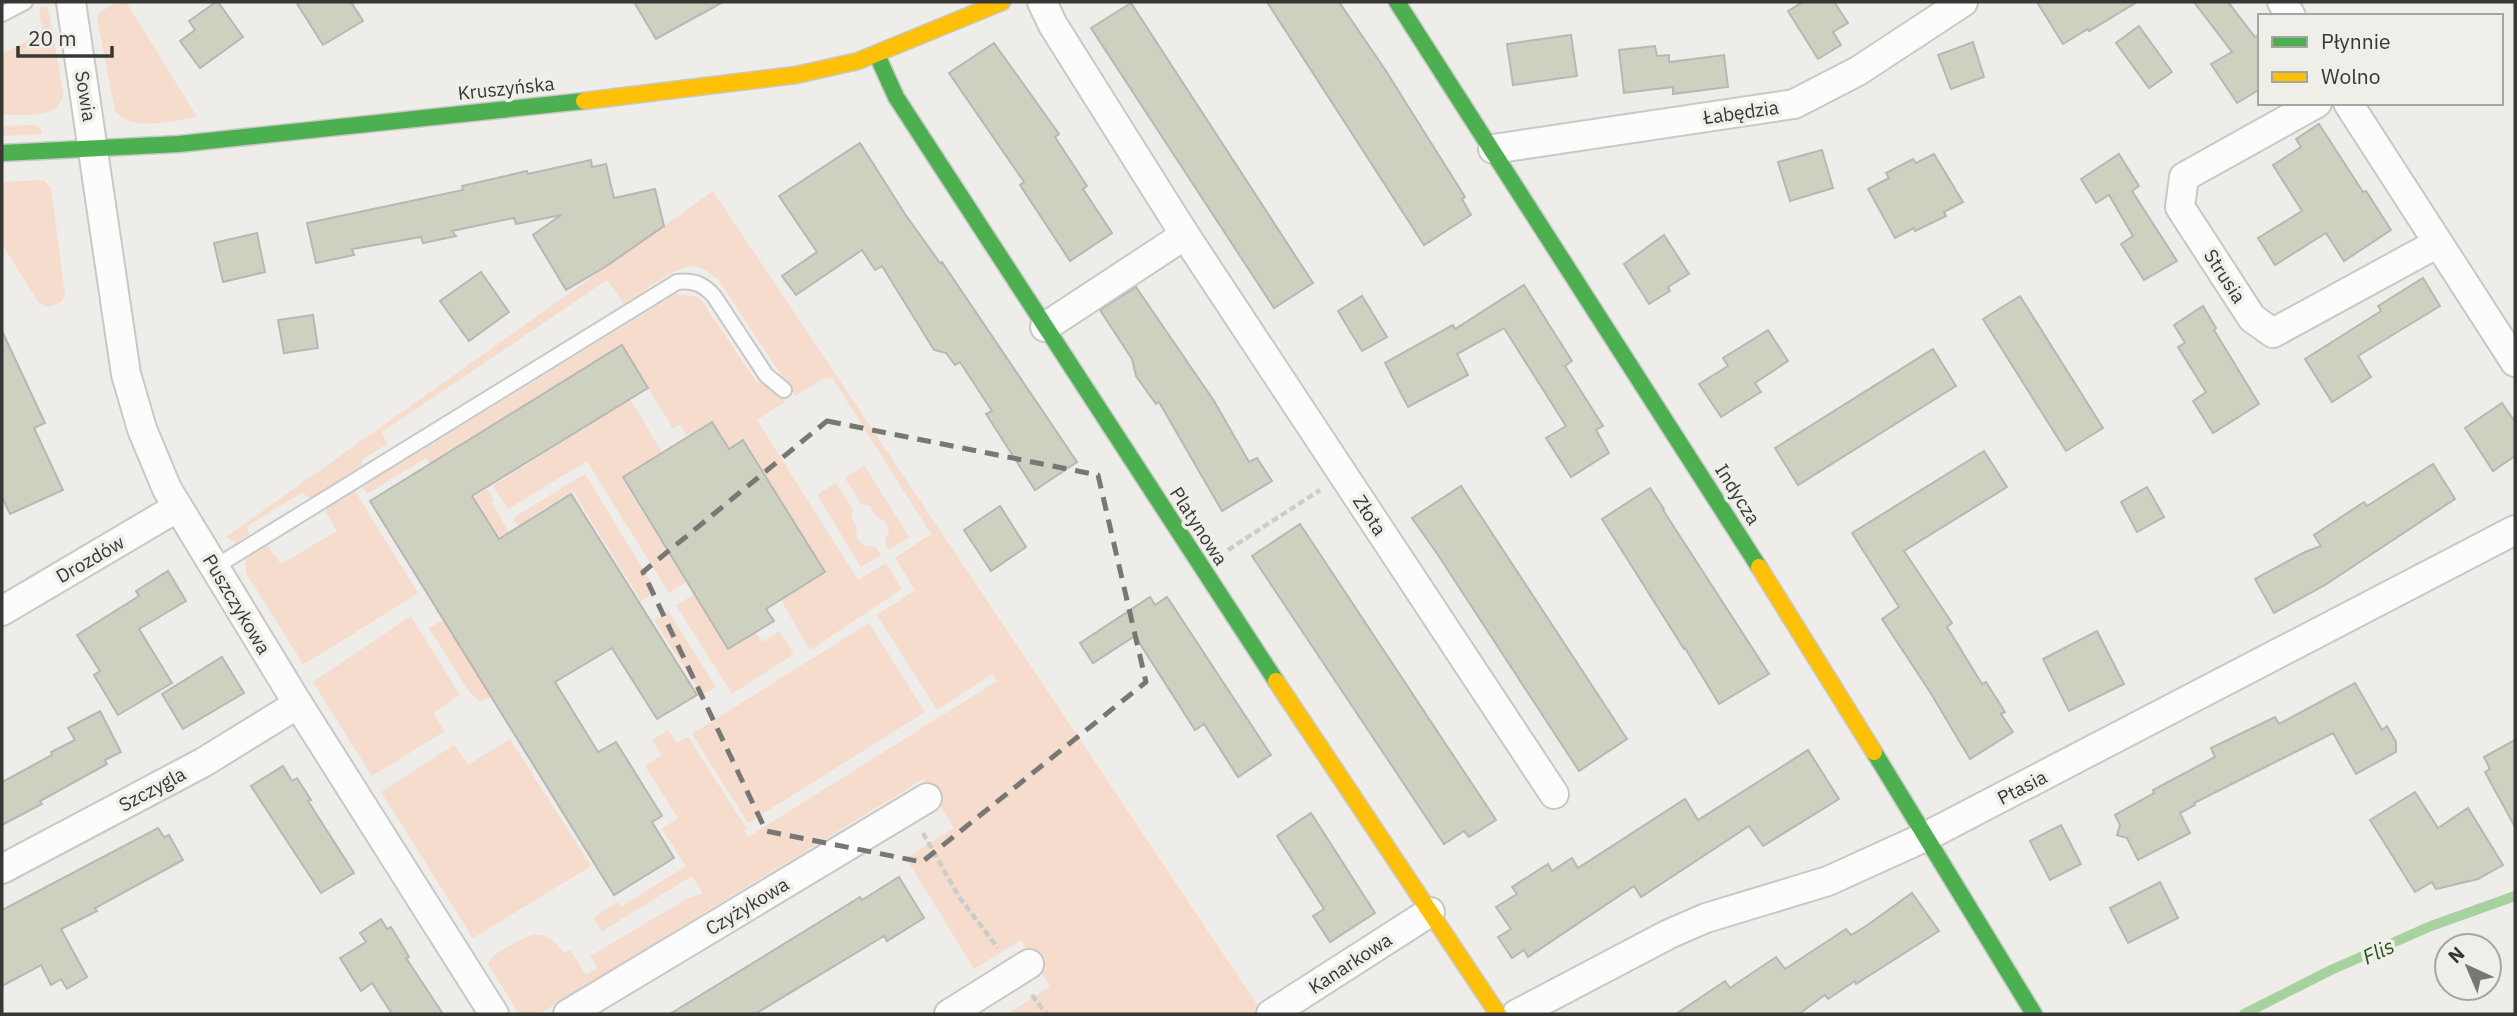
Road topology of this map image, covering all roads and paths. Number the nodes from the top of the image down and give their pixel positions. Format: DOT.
graph roads {
  1 [pos="26,2"];
  2 [pos="71,2"];
  3 [pos="1002,2"];
  4 [pos="1042,2"];
  5 [pos="1397,2"];
  6 [pos="1963,2"];
  7 [pos="2,14"];
  8 [pos="877,55"];
  9 [pos="2313,105"];
  10 [pos="2349,105"];
  11 [pos="94,149"];
  12 [pos="1493,149"];
  13 [pos="2,153"];
  14 [pos="1185,236"];
  15 [pos="2438,243"];
  16 [pos="1045,327"];
  17 [pos="2515,362"];
  18 [pos="784,390"];
  19 [pos="1343,475"];
  20 [pos="178,507"];
  21 [pos="2515,530"];
  22 [pos="215,567"];
  23 [pos="1200,567"];
  24 [pos="2,611"];
  25 [pos="298,704"];
  26 [pos="1554,794"];
  27 [pos="918,803"];
  28 [pos="1927,836"];
  29 [pos="2,869"];
  30 [pos="1430,912"];
  31 [pos="1023,968"];
  32 [pos="494,1014"];
  33 [pos="568,1014"];
  34 [pos="949,1014"];
  35 [pos="1046,1014"];
  36 [pos="1271,1014"];
  37 [pos="1498,1014"];
  38 [pos="1517,1014"];
  39 [pos="2034,1014"];
  1 -- 7 [label="lane"];
  2 -- 11 [label="street, Sowia"];
  3 -- 8 [label="street, Kruszyńska"];
  4 -- 14 [label="street, Złota"];
  5 -- 12 [label="street, Indycza"];
  6 -- 12 [label="street, Łabędzia"];
  8 -- 11 [label="street, Kruszyńska"];
  8 -- 16 [label="street, Platynowa"];
  9 -- 15 [label="street, Strusia"];
  10 -- 15 [label="street"];
  11 -- 13 [label="street, Kruszyńska"];
  11 -- 20 [label="street, Puszczykowa"];
  12 -- 28 [label="street, Indycza"];
  14 -- 16 [label="street"];
  14 -- 19 [label="street, Złota"];
  15 -- 17 [label="street"];
  16 -- 23 [label="street, Platynowa"];
  18 -- 22 [label="lane"];
  19 -- 23 [label="path"];
  19 -- 26 [label="street, Złota"];
  20 -- 22 [label="street, Puszczykowa"];
  20 -- 24 [label="street, Drozdów"];
  21 -- 28 [label="street, Ptasia"];
  22 -- 25 [label="street, Puszczykowa"];
  23 -- 30 [label="street, Platynowa"];
  25 -- 29 [label="street, Szczygla"];
  25 -- 32 [label="street, Puszczykowa"];
  27 -- 31 [label="path"];
  27 -- 33 [label="street, Czyżykowa"];
  28 -- 38 [label="street, Ptasia"];
  28 -- 39 [label="street, Indycza"];
  30 -- 36 [label="street, Kanarkowa"];
  30 -- 37 [label="street, Platynowa"];
  31 -- 34 [label="street"];
  31 -- 35 [label="path"];
}
